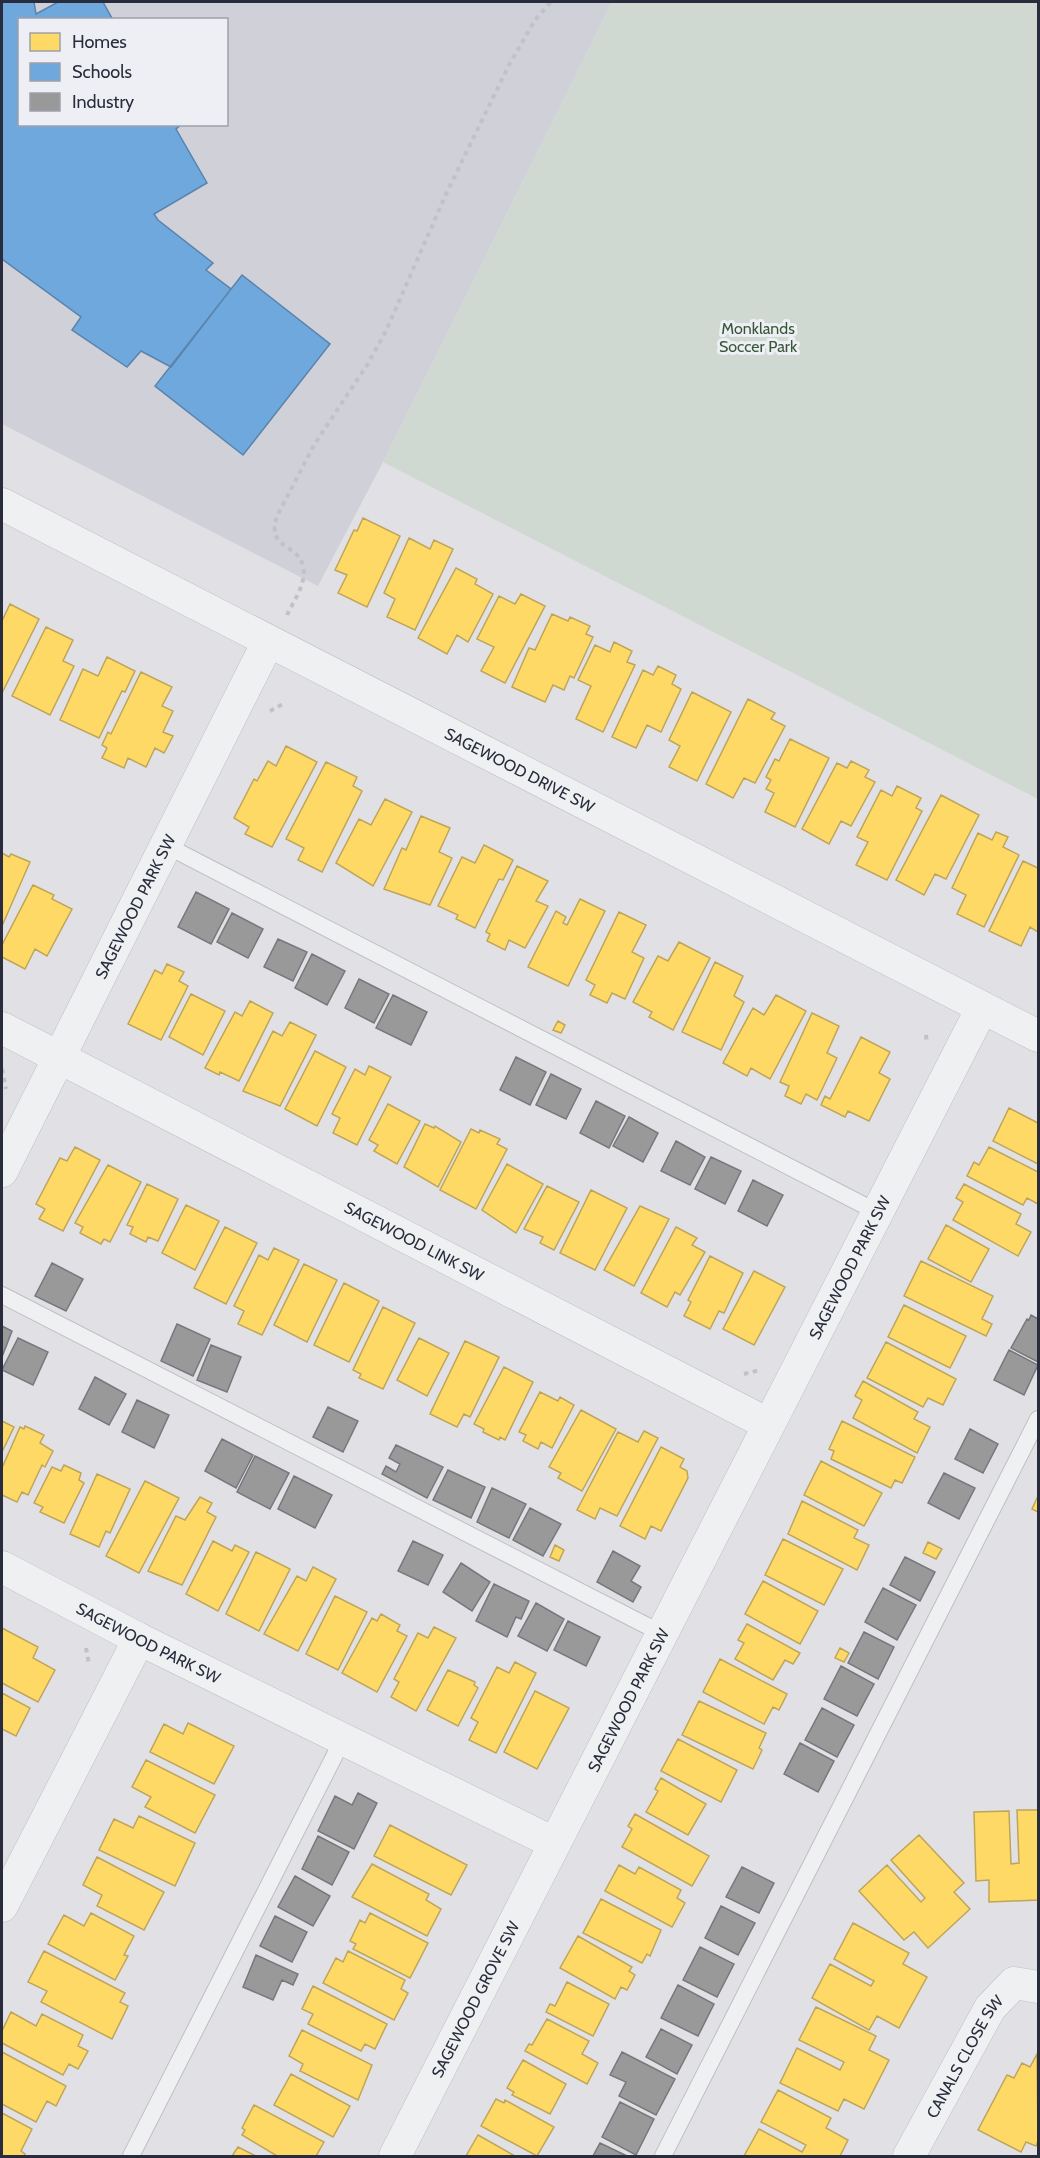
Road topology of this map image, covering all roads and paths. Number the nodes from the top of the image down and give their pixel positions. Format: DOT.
graph roads {
  1 [pos="551,2"];
  2 [pos="2,504"];
  3 [pos="271,644"];
  4 [pos="167,846"];
  5 [pos="982,1008"];
  6 [pos="2,1028"];
  7 [pos="926,1035"];
  8 [pos="1038,1036"];
  9 [pos="928,1052"];
  10 [pos="59,1060"];
  11 [pos="2,1171"];
  12 [pos="878,1212"];
  13 [pos="2,1295"];
  14 [pos="765,1367"];
  15 [pos="738,1375"];
  16 [pos="1038,1419"];
  17 [pos="768,1424"];
  18 [pos="2,1567"];
  19 [pos="661,1633"];
  20 [pos="139,1639"];
  21 [pos="343,1740"];
  22 [pos="554,1843"];
  23 [pos="2,1906"];
  24 [pos="1038,1987"];
  25 [pos="131,2157"];
  26 [pos="395,2157"];
  27 [pos="663,2157"];
  28 [pos="909,2157"];
  1 -- 3 [label="path"];
  2 -- 3 [label="street, SAGEWOOD DRIVE SW"];
  3 -- 4 [label="street, SAGEWOOD PARK SW"];
  3 -- 5 [label="street, SAGEWOOD DRIVE SW"];
  4 -- 10 [label="street, SAGEWOOD PARK SW"];
  4 -- 12 [label="lane"];
  5 -- 8 [label="street, SAGEWOOD DRIVE SW"];
  5 -- 12 [label="street, SAGEWOOD PARK SW"];
  6 -- 10 [label="street, SAGEWOOD LINK SW"];
  7 -- 9 [label="path"];
  10 -- 11 [label="street, SAGEWOOD PARK SW"];
  10 -- 17 [label="street, SAGEWOOD LINK SW"];
  12 -- 17 [label="street, SAGEWOOD PARK SW"];
  13 -- 19 [label="lane"];
  14 -- 15 [label="path"];
  16 -- 27 [label="lane"];
  17 -- 19 [label="street, SAGEWOOD PARK SW"];
  18 -- 20 [label="street, SAGEWOOD PARK SW"];
  19 -- 22 [label="street, SAGEWOOD PARK SW"];
  20 -- 21 [label="street, SAGEWOOD PARK SW"];
  20 -- 23 [label="street"];
  21 -- 22 [label="street, SAGEWOOD PARK SW"];
  21 -- 25 [label="lane"];
  22 -- 26 [label="street, SAGEWOOD GROVE SW"];
  24 -- 28 [label="street, CANALS CLOSE SW"];
}
